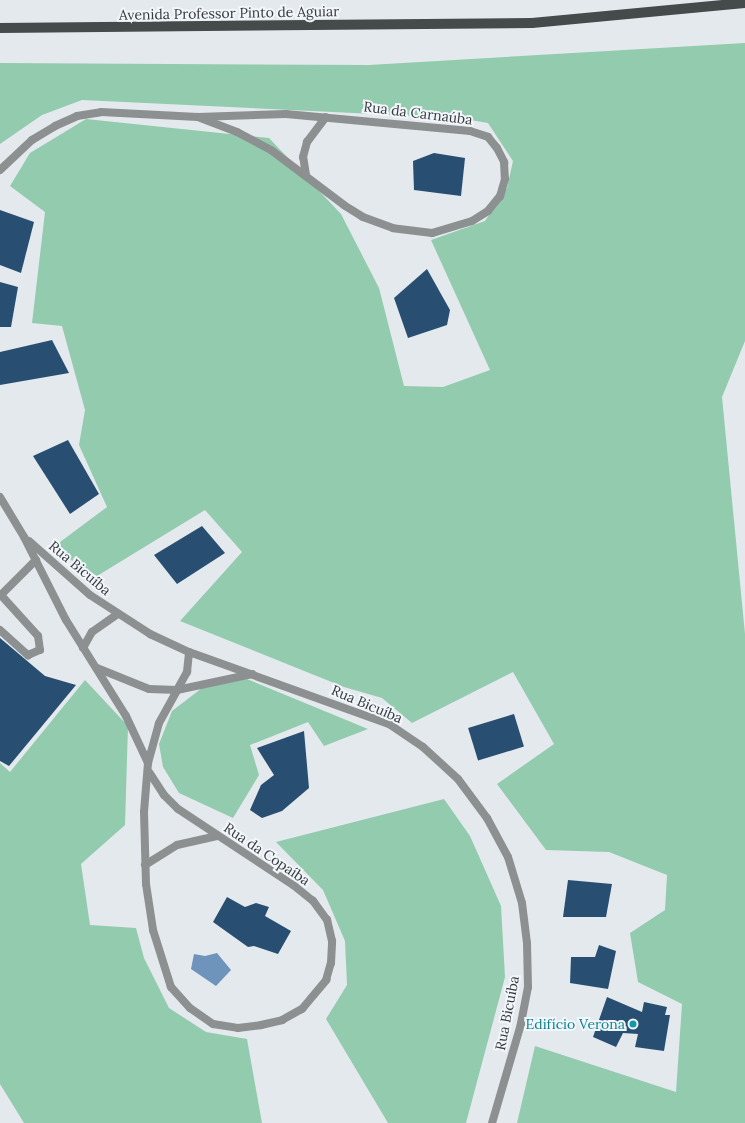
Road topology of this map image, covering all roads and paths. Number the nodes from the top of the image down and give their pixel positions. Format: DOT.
graph roads {
  1 [pos="745,3"];
  2 [pos="0,28"];
  3 [pos="198,117"];
  4 [pos="326,117"];
  5 [pos="0,170"];
  6 [pos="306,175"];
  7 [pos="1,500"];
  8 [pos="24,537"];
  9 [pos="36,560"];
  10 [pos="0,595"];
  11 [pos="118,614"];
  12 [pos="0,630"];
  13 [pos="83,648"];
  14 [pos="189,652"];
  15 [pos="97,668"];
  16 [pos="253,674"];
  17 [pos="177,690"];
  18 [pos="148,763"];
  19 [pos="149,772"];
  20 [pos="217,836"];
  21 [pos="145,865"];
  22 [pos="492,1123"];
  1 -- 2 [label="main road, Avenida Professor Pinto de Aguiar"];
  3 -- 4 [label="street, Rua da Carnaúba"];
  3 -- 5 [label="street, Rua da Carnaúba"];
  3 -- 6 [label="street, Rua da Carnaúba"];
  4 -- 6 [label="street"];
  4 -- 6 [label="street, Rua da Carnaúba"];
  7 -- 8 [label="street, Rua Bicuíba"];
  8 -- 9 [label="street, Rua Bicuíba"];
  8 -- 11 [label="street, Rua Bicuíba"];
  9 -- 10 [label="street"];
  9 -- 13 [label="street, Rua Bicuíba"];
  10 -- 12 [label="street"];
  11 -- 13 [label="street"];
  11 -- 14 [label="street, Rua Bicuíba"];
  13 -- 15 [label="street, Rua Bicuíba"];
  14 -- 16 [label="street, Rua Bicuíba"];
  14 -- 17 [label="street"];
  15 -- 17 [label="street"];
  15 -- 18 [label="street, Rua Bicuíba"];
  16 -- 17 [label="street"];
  16 -- 22 [label="street, Rua Bicuíba"];
  17 -- 18 [label="street"];
  18 -- 19 [label="street, Rua Bicuíba"];
  19 -- 20 [label="street, Rua da Copaíba"];
  19 -- 21 [label="street, Rua da Copaíba"];
  20 -- 21 [label="street"];
  20 -- 21 [label="street, Rua da Copaíba"];
}
